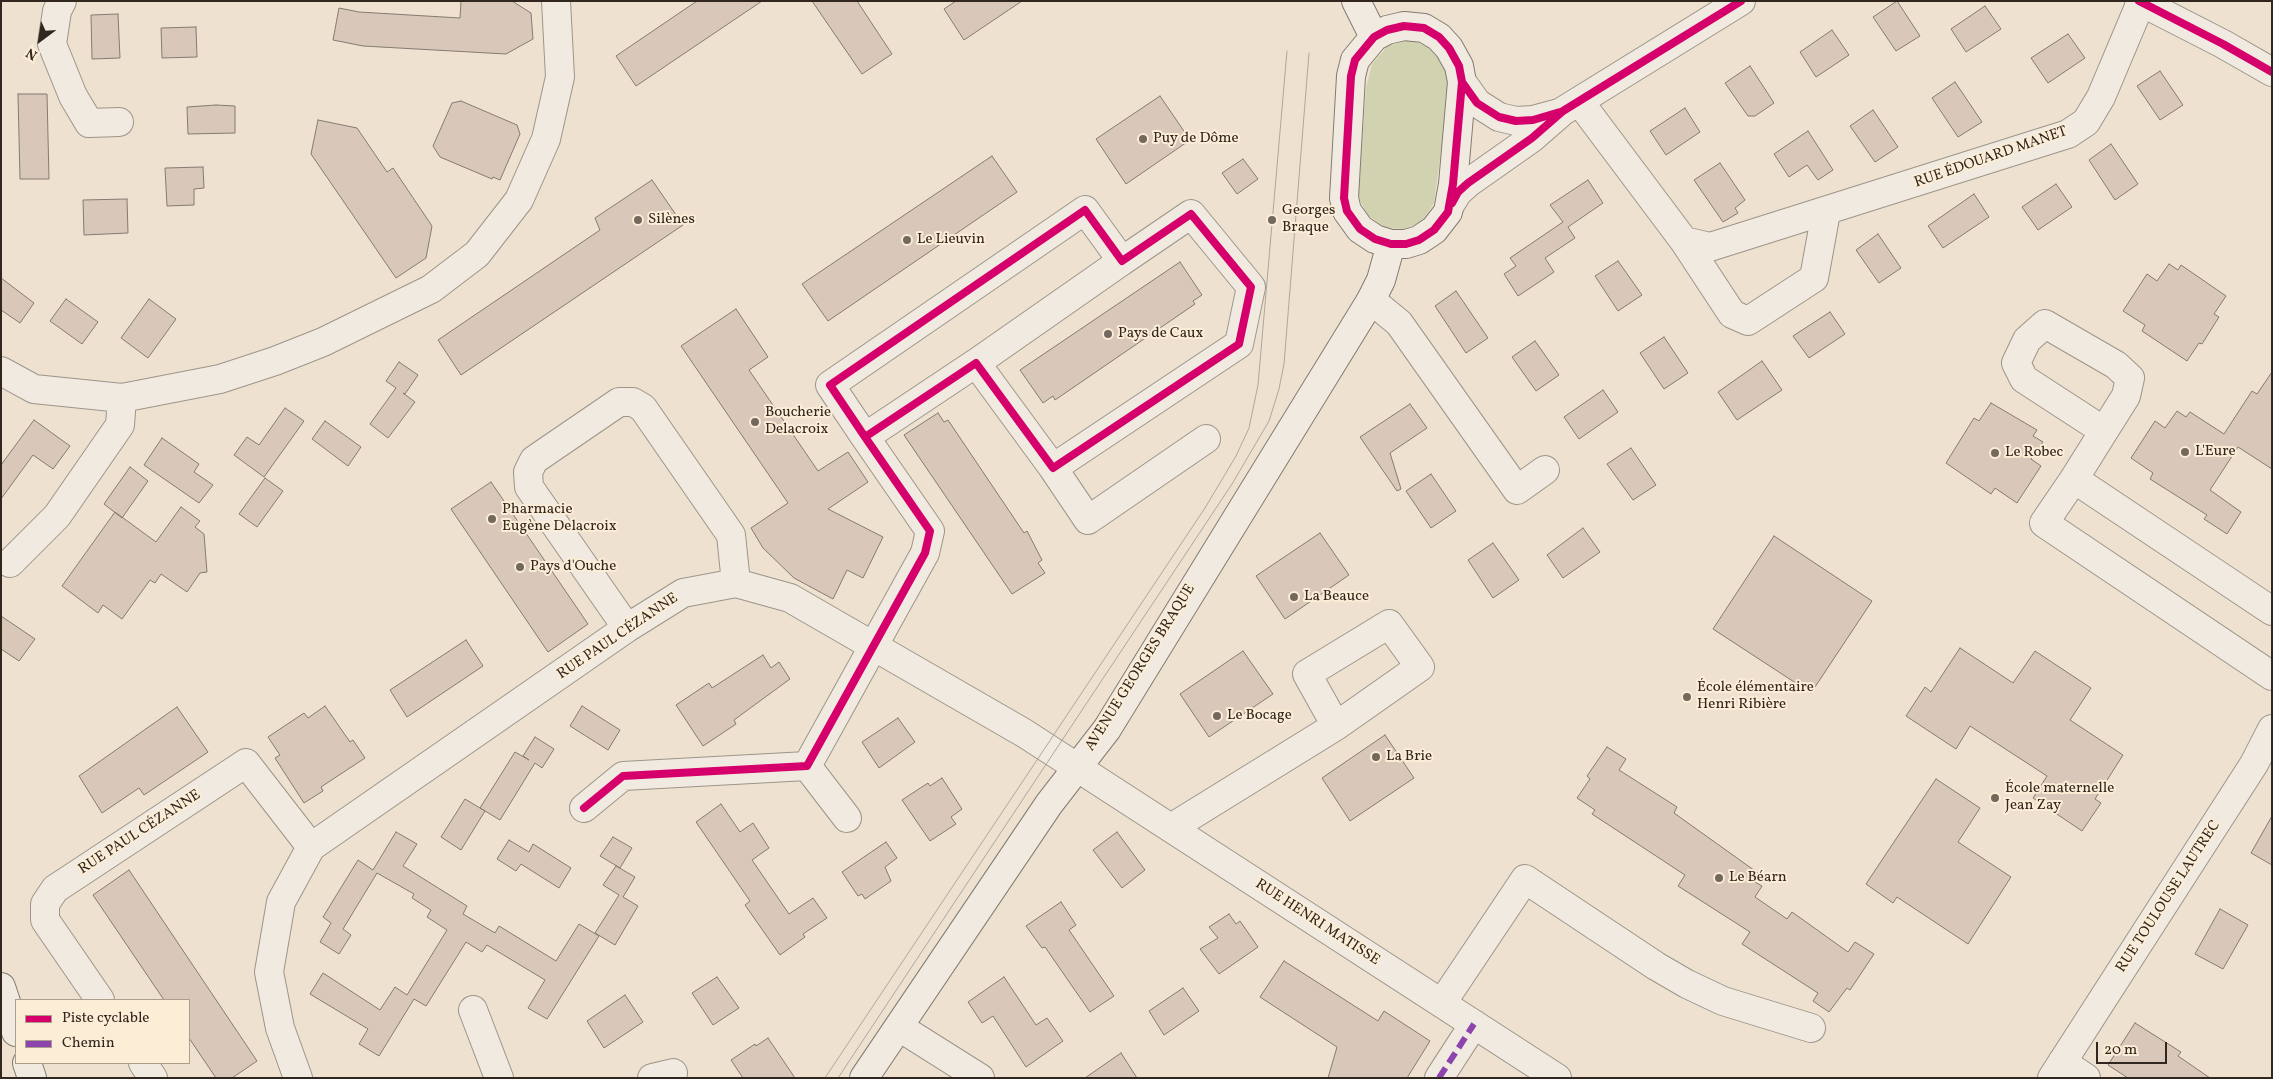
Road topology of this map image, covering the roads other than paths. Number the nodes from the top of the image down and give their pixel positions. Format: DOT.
graph roads {
  1 [pos="62,1"];
  2 [pos="556,1"];
  3 [pos="1356,1"];
  4 [pos="1741,1"];
  5 [pos="2140,2"];
  6 [pos="1374,37"];
  7 [pos="2272,72"];
  8 [pos="1462,82"];
  9 [pos="1571,106"];
  10 [pos="119,122"];
  11 [pos="1450,205"];
  12 [pos="1826,212"];
  13 [pos="1684,241"];
  14 [pos="1391,244"];
  15 [pos="1122,261"];
  16 [pos="1371,300"];
  17 [pos="976,363"];
  18 [pos="1,371"];
  19 [pos="122,398"];
  20 [pos="2104,432"];
  21 [pos="865,436"];
  22 [pos="1206,439"];
  23 [pos="1053,468"];
  24 [pos="1544,470"];
  25 [pos="2074,479"];
  26 [pos="10,563"];
  27 [pos="736,583"];
  28 [pos="2272,611"];
  29 [pos="627,628"];
  30 [pos="872,646"];
  31 [pos="2272,676"];
  32 [pos="1336,726"];
  33 [pos="2272,729"];
  34 [pos="807,766"];
  35 [pos="1077,768"];
  36 [pos="584,808"];
  37 [pos="847,818"];
  38 [pos="1171,828"];
  39 [pos="311,847"];
  40 [pos="1,987"];
  41 [pos="99,999"];
  42 [pos="1442,1003"];
  43 [pos="473,1010"];
  44 [pos="1474,1024"];
  45 [pos="899,1027"];
  46 [pos="1810,1028"];
  47 [pos="15,1029"];
  48 [pos="26,1064"];
  49 [pos="144,1064"];
  50 [pos="2057,1070"];
  51 [pos="32,1078"];
  52 [pos="153,1078"];
  53 [pos="298,1078"];
  54 [pos="499,1078"];
  55 [pos="864,1078"];
  56 [pos="980,1078"];
  57 [pos="1439,1078"];
  58 [pos="1557,1078"];
  59 [pos="2086,1078"];
  1 -- 10 [label="street"];
  2 -- 19 [label="street"];
  3 -- 6 [label="street"];
  4 -- 9 [label="street"];
  5 -- 7 [label="street"];
  5 -- 12 [label="street, RUE ÉDOUARD MANET"];
  6 -- 8 [label="street"];
  6 -- 14 [label="street"];
  8 -- 9 [label="street"];
  8 -- 11 [label="street"];
  9 -- 11 [label="street"];
  9 -- 13 [label="street"];
  11 -- 14 [label="street"];
  12 -- 13 [label="street, RUE ÉDOUARD MANET"];
  12 -- 13 [label="street"];
  14 -- 16 [label="street, AVENUE GEORGES BRAQUE"];
  15 -- 17 [label="street"];
  15 -- 21 [label="street"];
  15 -- 23 [label="street"];
  16 -- 24 [label="street"];
  16 -- 35 [label="street, AVENUE GEORGES BRAQUE"];
  17 -- 21 [label="street"];
  17 -- 23 [label="street"];
  18 -- 19 [label="street"];
  19 -- 26 [label="street"];
  20 -- 25 [label="street"];
  21 -- 30 [label="street"];
  22 -- 23 [label="street"];
  25 -- 28 [label="street"];
  25 -- 31 [label="street"];
  27 -- 29 [label="street, RUE PAUL CÉZANNE"];
  27 -- 29 [label="street"];
  27 -- 30 [label="street, RUE PAUL CÉZANNE"];
  29 -- 39 [label="street, RUE PAUL CÉZANNE"];
  30 -- 34 [label="street"];
  30 -- 35 [label="street, RUE PAUL CÉZANNE"];
  32 -- 38 [label="street"];
  33 -- 50 [label="street, RUE TOULOUSE LAUTREC"];
  34 -- 36 [label="street"];
  34 -- 37 [label="street"];
  35 -- 38 [label="street, RUE HENRI MATISSE"];
  35 -- 45 [label="street, AVENUE GEORGES BRAQUE"];
  38 -- 42 [label="street, RUE HENRI MATISSE"];
  39 -- 41 [label="street, RUE PAUL CÉZANNE"];
  39 -- 53 [label="street, RUE PAUL CÉZANNE"];
  40 -- 47 [label="street"];
  42 -- 44 [label="street, RUE HENRI MATISSE"];
  42 -- 46 [label="street"];
  43 -- 54 [label="street"];
  44 -- 57 [label="street"];
  44 -- 58 [label="street, RUE HENRI MATISSE"];
  45 -- 55 [label="street, AVENUE GEORGES BRAQUE"];
  45 -- 56 [label="street"];
  48 -- 51 [label="street"];
  49 -- 52 [label="street"];
  50 -- 59 [label="street"];
}
